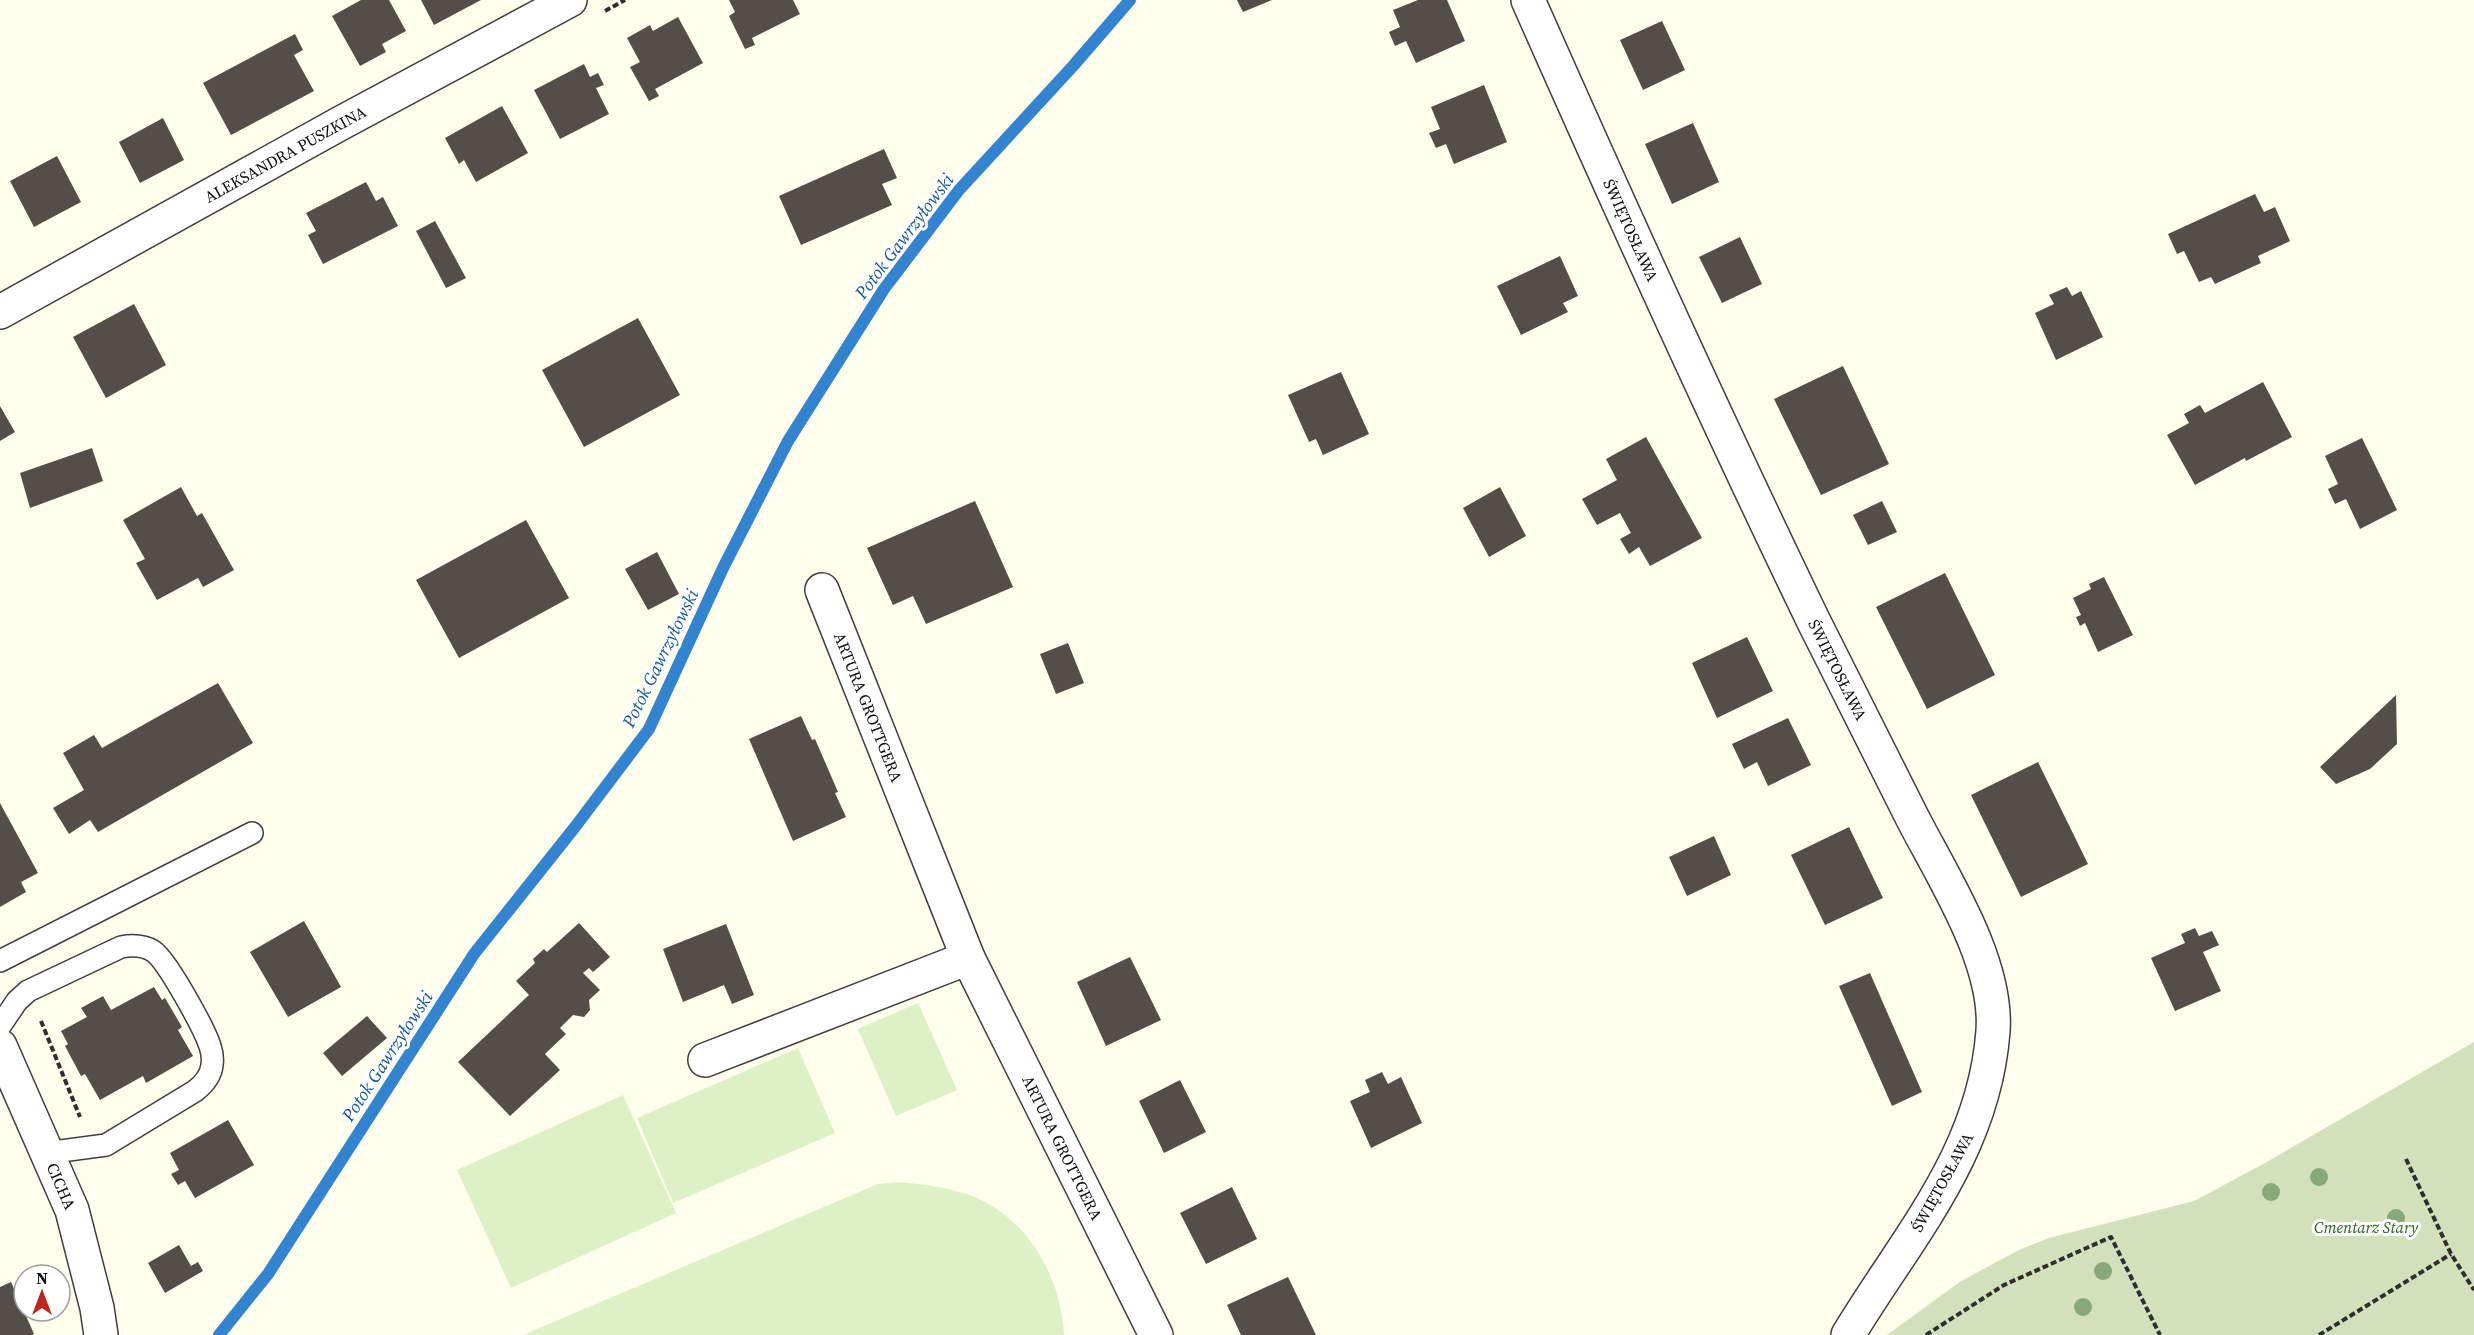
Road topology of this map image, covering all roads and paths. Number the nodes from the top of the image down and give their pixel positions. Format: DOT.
graph roads {
  1 [pos="570,0"];
  2 [pos="1528,0"];
  3 [pos="0,312"];
  4 [pos="822,590"];
  5 [pos="252,833"];
  6 [pos="968,958"];
  7 [pos="0,961"];
  8 [pos="0,1026"];
  9 [pos="0,1046"];
  10 [pos="705,1060"];
  11 [pos="46,1153"];
  12 [pos="2406,1159"];
  13 [pos="2451,1254"];
  14 [pos="2474,1290"];
  15 [pos="101,1335"];
  16 [pos="1156,1335"];
  17 [pos="1848,1335"];
  18 [pos="1926,1335"];
  19 [pos="2160,1335"];
  20 [pos="2319,1335"];
  1 -- 3 [label="street, ALEKSANDRA PUSZKINA"];
  2 -- 17 [label="street, ŚWIĘTOSŁAWA"];
  4 -- 6 [label="street, ARTURA GROTTGERA"];
  5 -- 7 [label="lane"];
  6 -- 10 [label="street"];
  6 -- 16 [label="street, ARTURA GROTTGERA"];
  8 -- 11 [label="lane"];
  9 -- 11 [label="street, CICHA"];
  11 -- 15 [label="street, CICHA"];
  12 -- 13 [label="path"];
  13 -- 14 [label="path"];
  13 -- 20 [label="path"];
  18 -- 19 [label="path"];
}
